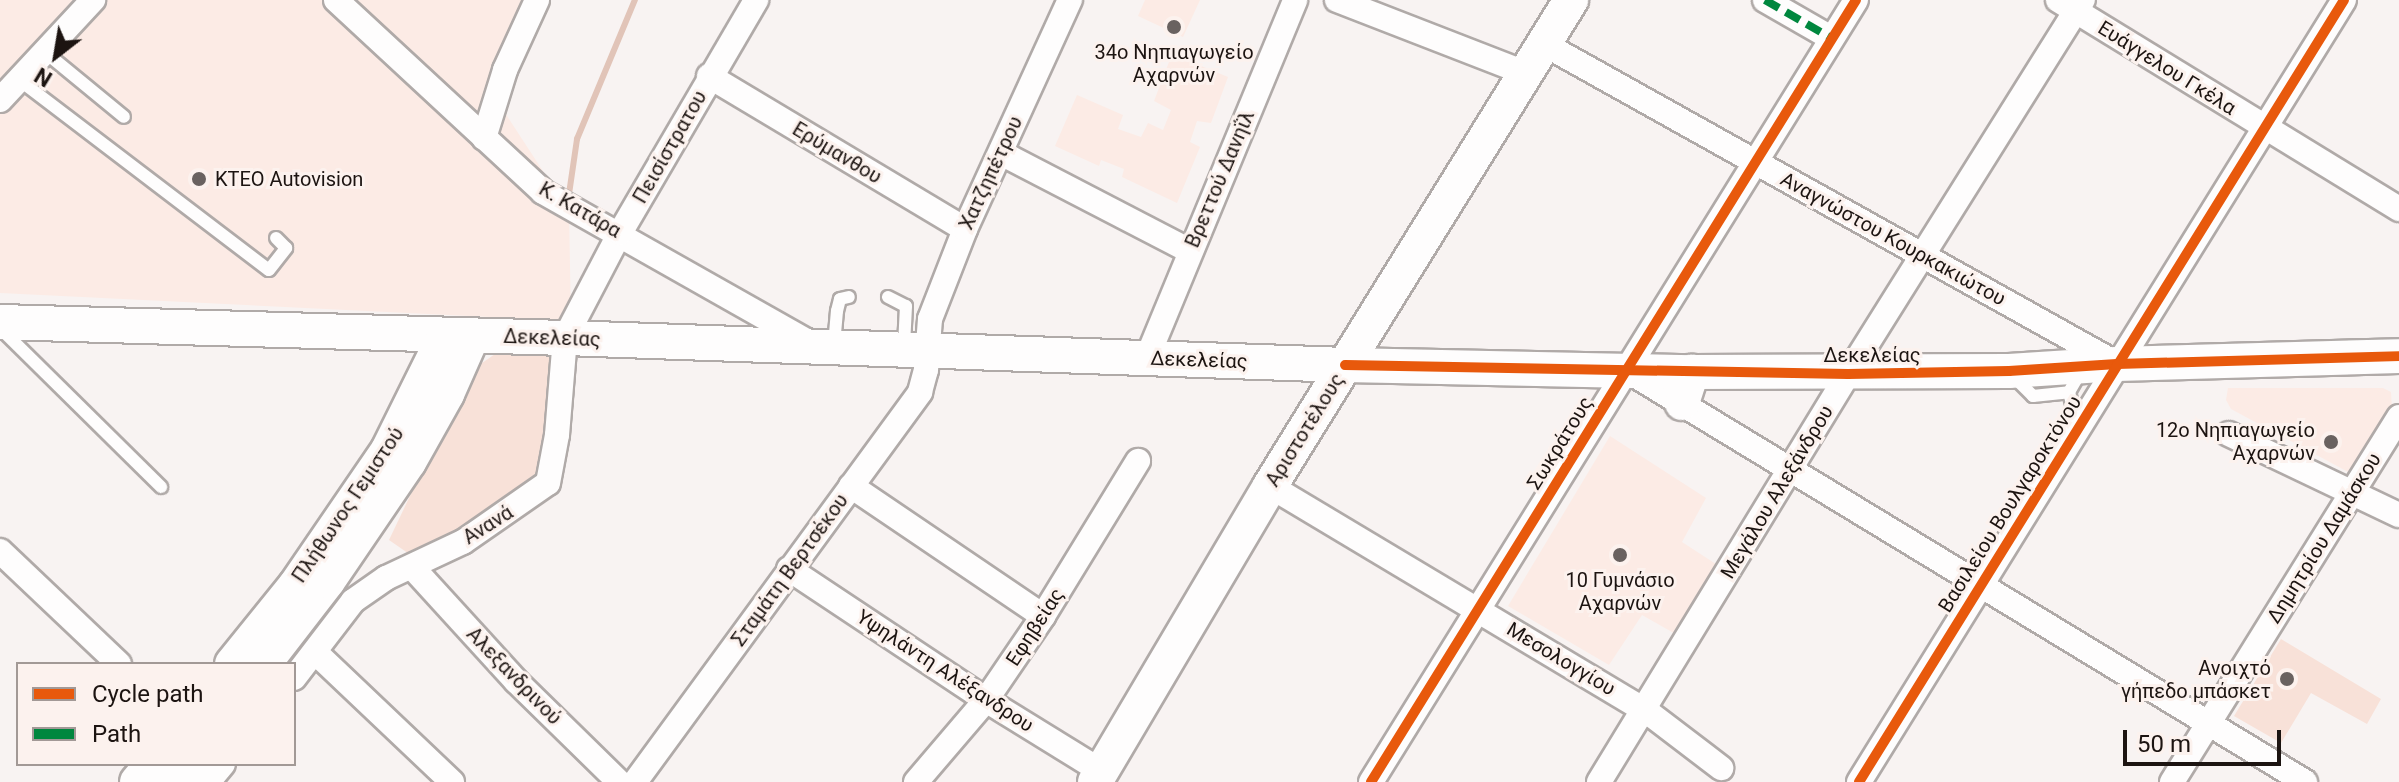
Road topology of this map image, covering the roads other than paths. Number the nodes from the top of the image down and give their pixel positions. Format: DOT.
graph roads {
  1 [pos="93,0"];
  2 [pos="336,0"];
  3 [pos="537,0"];
  4 [pos="756,0"];
  5 [pos="1070,0"];
  6 [pos="1295,0"];
  7 [pos="1337,0"];
  8 [pos="1571,0"];
  9 [pos="1765,0"];
  10 [pos="1856,0"];
  11 [pos="2344,0"];
  12 [pos="2073,4"];
  13 [pos="1831,38"];
  14 [pos="1544,44"];
  15 [pos="45,52"];
  16 [pos="1525,73"];
  17 [pos="709,76"];
  18 [pos="18,79"];
  19 [pos="0,100"];
  20 [pos="124,117"];
  21 [pos="2264,129"];
  22 [pos="484,138"];
  23 [pos="1001,153"];
  24 [pos="1755,162"];
  25 [pos="2399,209"];
  26 [pos="965,229"];
  27 [pos="620,233"];
  28 [pos="276,238"];
  29 [pos="1190,251"];
  30 [pos="1922,255"];
  31 [pos="849,297"];
  32 [pos="888,297"];
  33 [pos="0,325"];
  34 [pos="459,335"];
  35 [pos="565,338"];
  36 [pos="826,347"];
  37 [pos="915,350"];
  38 [pos="2399,356"];
  39 [pos="1147,358"];
  40 [pos="2117,364"];
  41 [pos="1345,365"];
  42 [pos="1626,370"];
  43 [pos="1848,374"];
  44 [pos="2076,379"];
  45 [pos="1687,388"];
  46 [pos="2399,417"];
  47 [pos="2078,427"];
  48 [pos="2229,434"];
  49 [pos="1138,461"];
  50 [pos="1791,471"];
  51 [pos="851,486"];
  52 [pos="1270,486"];
  53 [pos="161,487"];
  54 [pos="2353,491"];
  55 [pos="2399,515"];
  56 [pos="0,551"];
  57 [pos="412,567"];
  58 [pos="789,569"];
  59 [pos="1980,587"];
  60 [pos="1477,607"];
  61 [pos="1043,616"];
  62 [pos="315,652"];
  63 [pos="117,662"];
  64 [pos="234,662"];
  65 [pos="266,662"];
  66 [pos="296,676"];
  67 [pos="986,700"];
  68 [pos="1645,710"];
  69 [pos="2208,726"];
  70 [pos="150,766"];
  71 [pos="184,766"];
  72 [pos="188,766"];
  73 [pos="221,766"];
  74 [pos="1721,768"];
  75 [pos="1105,778"];
  76 [pos="137,782"];
  77 [pos="168,782"];
  78 [pos="207,782"];
  79 [pos="452,782"];
  80 [pos="619,782"];
  81 [pos="635,782"];
  82 [pos="916,782"];
  83 [pos="1371,782"];
  84 [pos="1599,782"];
  85 [pos="1859,782"];
  86 [pos="2172,782"];
  87 [pos="2305,782"];
  1 -- 15 [label="street"];
  2 -- 22 [label="street, Κ. Κατάρα"];
  3 -- 22 [label="street"];
  4 -- 17 [label="street, Πεισίστρατου"];
  5 -- 23 [label="street, Χατζηπέτρου"];
  6 -- 29 [label="street, Βρεττού Δανηΐλ"];
  7 -- 16 [label="street"];
  8 -- 14 [label="main road, Αριστοτέλους"];
  9 -- 13 [label="street"];
  10 -- 13 [label="street, Σωκράτους"];
  11 -- 21 [label="street, Βασιλείου Βουλγαροκτόνου"];
  12 -- 21 [label="street, Ευάγγελου Γκέλα"];
  12 -- 30 [label="street, Μεγάλου Αλεξάνδρου"];
  13 -- 24 [label="street, Σωκράτους"];
  14 -- 16 [label="main road, Αριστοτέλους"];
  14 -- 24 [label="street, Αναγνώστου Κουρκακιώτου"];
  15 -- 18 [label="street"];
  15 -- 20 [label="lane"];
  16 -- 41 [label="main road, Αριστοτέλους"];
  17 -- 26 [label="street, Ερύμανθου"];
  17 -- 27 [label="street, Πεισίστρατου"];
  18 -- 19 [label="street"];
  18 -- 28 [label="lane"];
  21 -- 25 [label="street, Ευάγγελου Γκέλα"];
  21 -- 40 [label="street, Βασιλείου Βουλγαροκτόνου"];
  22 -- 27 [label="street, Κ. Κατάρα"];
  23 -- 26 [label="street, Χατζηπέτρου"];
  23 -- 29 [label="street"];
  24 -- 30 [label="street, Αναγνώστου Κουρκακιώτου"];
  24 -- 42 [label="street, Σωκράτους"];
  26 -- 37 [label="street, Χατζηπέτρου"];
  27 -- 35 [label="street, Πεισίστρατου"];
  27 -- 36 [label="street, Κ. Κατάρα"];
  29 -- 39 [label="street, Βρεττού Δανηΐλ"];
  30 -- 40 [label="street, Αναγνώστου Κουρκακιώτου"];
  30 -- 43 [label="street, Μεγάλου Αλεξάνδρου"];
  31 -- 36 [label="lane"];
  32 -- 37 [label="lane"];
  33 -- 34 [label="main road, Δεκελείας"];
  33 -- 53 [label="lane"];
  34 -- 35 [label="main road, Δεκελείας"];
  34 -- 64 [label="main road, Πλήθωνος Γεμιστού"];
  34 -- 65 [label="main road, Πλήθωνος Γεμιστού"];
  35 -- 36 [label="main road, Δεκελείας"];
  35 -- 57 [label="street, Ανανά"];
  36 -- 37 [label="main road, Δεκελείας"];
  37 -- 39 [label="main road, Δεκελείας"];
  37 -- 51 [label="street, Σταμάτη Βερτσέκου"];
  38 -- 40 [label="main road, Δεκελείας"];
  39 -- 41 [label="main road, Δεκελείας"];
  40 -- 44 [label="main road, Δεκελείας"];
  40 -- 47 [label="street, Βασιλείου Βουλγαροκτόνου"];
  41 -- 42 [label="main road, Δεκελείας"];
  41 -- 52 [label="main road, Αριστοτέλους"];
  42 -- 45 [label="main road, Δεκελείας"];
  42 -- 60 [label="street, Σωκράτους"];
  43 -- 44 [label="main road, Δεκελείας"];
  43 -- 45 [label="main road, Δεκελείας"];
  43 -- 50 [label="street, Μεγάλου Αλεξάνδρου"];
  44 -- 47 [label="lane"];
  45 -- 50 [label="street"];
  46 -- 54 [label="street, Δημητρίου Δαμάσκου"];
  47 -- 59 [label="street, Βασιλείου Βουλγαροκτόνου"];
  48 -- 54 [label="street"];
  49 -- 61 [label="street, Εφηβείας"];
  50 -- 59 [label="street"];
  50 -- 68 [label="street, Μεγάλου Αλεξάνδρου"];
  51 -- 58 [label="street, Σταμάτη Βερτσέκου"];
  51 -- 61 [label="street"];
  52 -- 60 [label="street, Μεσολογγίου"];
  52 -- 75 [label="main road, Αριστοτέλους"];
  54 -- 55 [label="street"];
  54 -- 69 [label="street, Δημητρίου Δαμάσκου"];
  56 -- 63 [label="street"];
  57 -- 62 [label="street, Ανανά"];
  57 -- 80 [label="street, Αλεξανδρινού"];
  58 -- 67 [label="street, Υψηλάντη Αλέξανδρου"];
  58 -- 81 [label="street, Σταμάτη Βερτσέκου"];
  59 -- 69 [label="street"];
  59 -- 85 [label="street, Βασιλείου Βουλγαροκτόνου"];
  60 -- 68 [label="street, Μεσολογγίου"];
  60 -- 83 [label="street, Σωκράτους"];
  61 -- 67 [label="street, Εφηβείας"];
  62 -- 66 [label="street"];
  62 -- 79 [label="street"];
  67 -- 75 [label="street, Υψηλάντη Αλέξανδρου"];
  67 -- 82 [label="street, Εφηβείας"];
  68 -- 74 [label="street, Μεσολογγίου"];
  68 -- 84 [label="street, Μεγάλου Αλεξάνδρου"];
  69 -- 86 [label="street, Δημητρίου Δαμάσκου"];
  69 -- 87 [label="street"];
  70 -- 76 [label="main road"];
  71 -- 77 [label="main road"];
  72 -- 78 [label="street"];
  73 -- 78 [label="street"];
}
